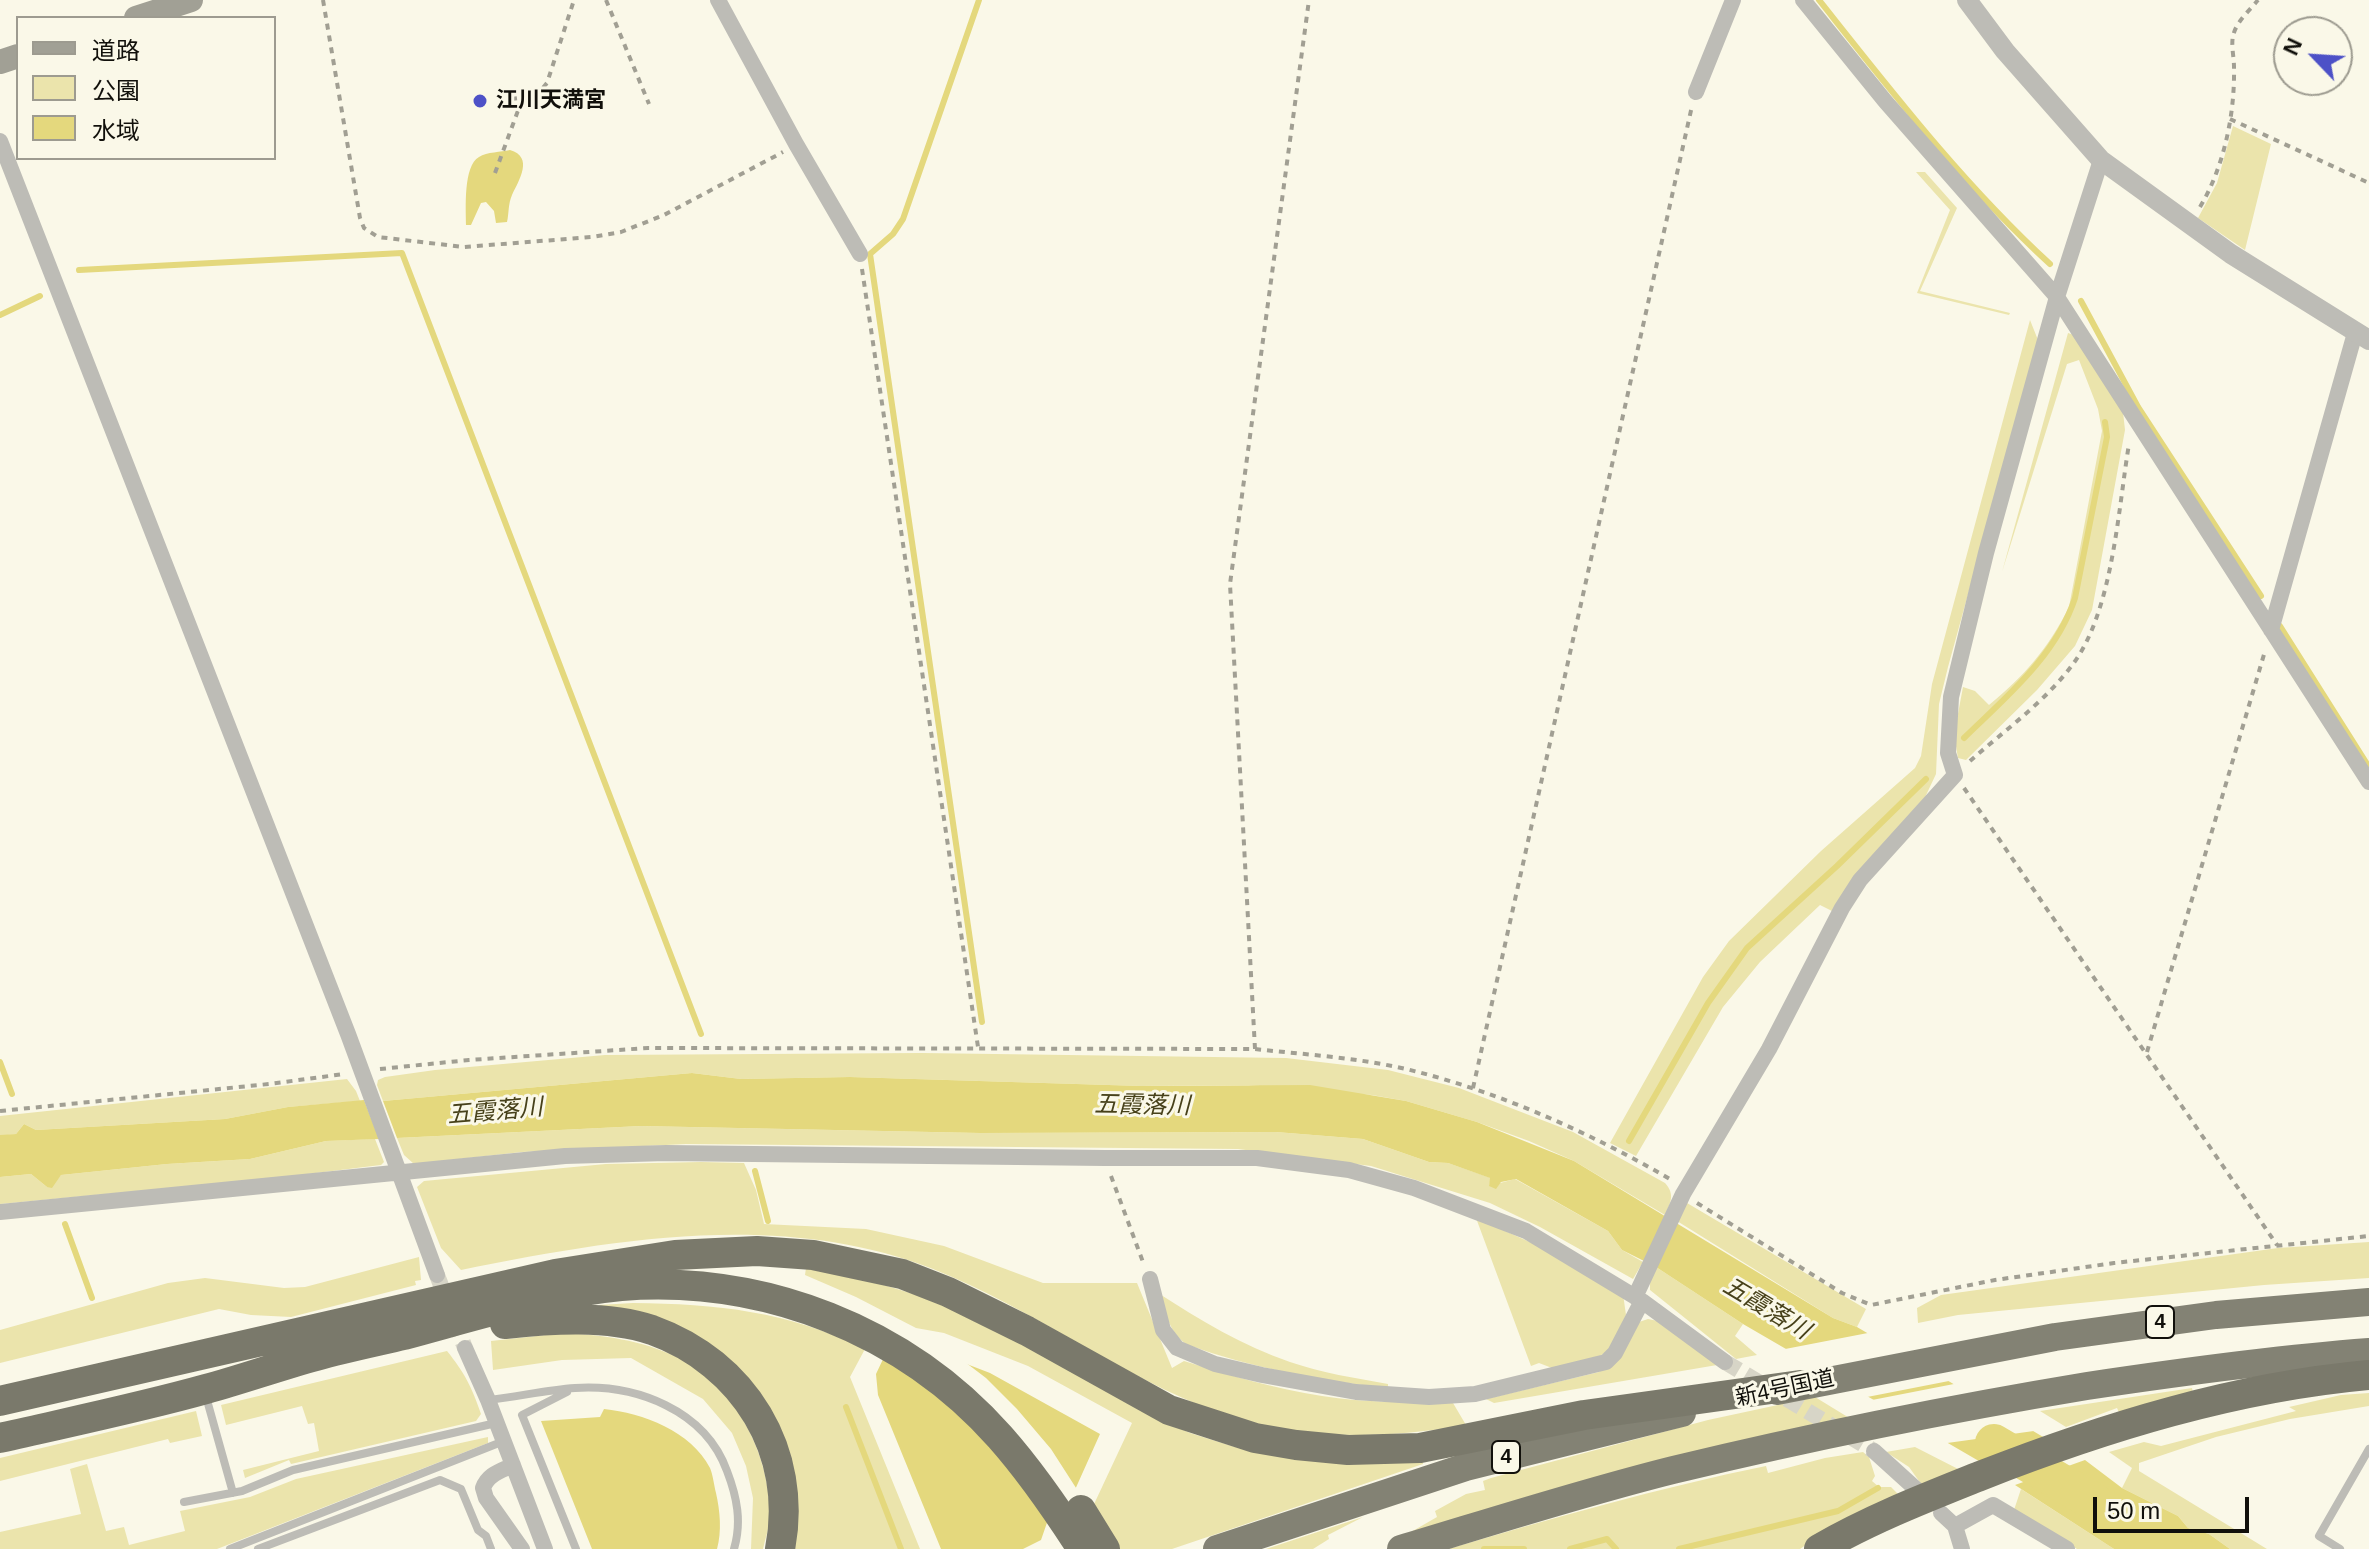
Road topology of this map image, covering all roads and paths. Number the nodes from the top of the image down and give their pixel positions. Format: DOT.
graph roads {
  1 [pos="191,0"];
  2 [pos="323,0"];
  3 [pos="574,0"];
  4 [pos="606,0"];
  5 [pos="718,0"];
  6 [pos="1309,0"];
  7 [pos="1733,0"];
  8 [pos="1803,0"];
  9 [pos="1967,0"];
  10 [pos="2258,0"];
  11 [pos="142,16"];
  12 [pos="1696,92"];
  13 [pos="523,97"];
  14 [pos="511,99"];
  15 [pos="649,104"];
  16 [pos="2229,119"];
  17 [pos="0,141"];
  18 [pos="796,144"];
  19 [pos="2101,160"];
  20 [pos="495,173"];
  21 [pos="2369,183"];
  22 [pos="2189,224"];
  23 [pos="860,254"];
  24 [pos="2057,297"];
  25 [pos="2362,337"];
  26 [pos="2133,417"];
  27 [pos="2271,630"];
  28 [pos="1955,775"];
  29 [pos="2369,782"];
  30 [pos="978,1048"];
  31 [pos="1255,1049"];
  32 [pos="2147,1052"];
  33 [pos="365,1079"];
  34 [pos="1473,1088"];
  35 [pos="0,1111"];
  36 [pos="1105,1158"];
  37 [pos="400,1173"];
  38 [pos="1681,1200"];
  39 [pos="0,1212"];
  40 [pos="2369,1236"];
  41 [pos="2277,1245"];
  42 [pos="597,1268"];
  43 [pos="437,1275"];
  44 [pos="1150,1279"];
  45 [pos="1638,1299"];
  46 [pos="2369,1302"];
  47 [pos="852,1318"];
  48 [pos="398,1336"];
  49 [pos="465,1348"];
  50 [pos="2369,1352"];
  51 [pos="1725,1362"];
  52 [pos="2369,1375"];
  53 [pos="1800,1385"];
  54 [pos="575,1388"];
  55 [pos="204,1390"];
  56 [pos="488,1400"];
  57 [pos="0,1401"];
  58 [pos="497,1423"];
  59 [pos="0,1438"];
  60 [pos="1871,1439"];
  61 [pos="504,1441"];
  62 [pos="2369,1449"];
  63 [pos="513,1465"];
  64 [pos="1917,1490"];
  65 [pos="233,1493"];
  66 [pos="184,1502"];
  67 [pos="1941,1513"];
  68 [pos="1955,1526"];
  69 [pos="230,1549"];
  70 [pos="258,1549"];
  71 [pos="491,1549"];
  72 [pos="522,1549"];
  73 [pos="545,1549"];
  74 [pos="576,1549"];
  75 [pos="734,1549"];
  76 [pos="780,1549"];
  77 [pos="1082,1549"];
  78 [pos="1105,1549"];
  79 [pos="1217,1549"];
  80 [pos="1401,1549"];
  81 [pos="1819,1549"];
  82 [pos="1962,1549"];
  83 [pos="2067,1549"];
  84 [pos="2340,1549"];
  1 -- 11 [label="main road"];
  2 -- 18 [label="path"];
  3 -- 13 [label="path"];
  4 -- 15 [label="path"];
  5 -- 18 [label="street"];
  6 -- 31 [label="path"];
  7 -- 12 [label="street"];
  8 -- 24 [label="street"];
  9 -- 19 [label="street"];
  10 -- 16 [label="path"];
  12 -- 34 [label="path"];
  13 -- 14 [label="path"];
  13 -- 20 [label="path"];
  16 -- 21 [label="path"];
  16 -- 22 [label="path"];
  17 -- 33 [label="street"];
  18 -- 23 [label="street"];
  19 -- 22 [label="street"];
  19 -- 24 [label="street"];
  22 -- 25 [label="street"];
  23 -- 30 [label="path"];
  24 -- 26 [label="street"];
  24 -- 28 [label="street"];
  25 -- 27 [label="street"];
  26 -- 27 [label="street"];
  26 -- 28 [label="path"];
  27 -- 29 [label="street"];
  27 -- 32 [label="path"];
  28 -- 32 [label="path"];
  28 -- 38 [label="street"];
  30 -- 31 [label="path"];
  30 -- 33 [label="path"];
  31 -- 34 [label="path"];
  32 -- 41 [label="path"];
  33 -- 35 [label="path"];
  33 -- 37 [label="street"];
  34 -- 38 [label="path"];
  36 -- 37 [label="street"];
  36 -- 44 [label="path"];
  36 -- 45 [label="street"];
  37 -- 39 [label="street"];
  37 -- 43 [label="street"];
  38 -- 41 [label="path"];
  38 -- 45 [label="street"];
  40 -- 41 [label="path"];
  42 -- 47 [label="highway"];
  42 -- 53 [label="highway"];
  42 -- 57 [label="highway"];
  44 -- 45 [label="street"];
  45 -- 51 [label="street"];
  46 -- 53 [label="highway, 新4号国道 / 4"];
  47 -- 48 [label="highway"];
  47 -- 77 [label="highway"];
  47 -- 78 [label="highway"];
  48 -- 55 [label="highway"];
  48 -- 76 [label="highway"];
  49 -- 56 [label="street"];
  50 -- 60 [label="highway"];
  52 -- 81 [label="highway"];
  53 -- 79 [label="highway, 新4号国道 / 4"];
  54 -- 56 [label="lane"];
  54 -- 74 [label="lane"];
  54 -- 75 [label="lane"];
  55 -- 59 [label="highway"];
  55 -- 65 [label="lane"];
  56 -- 58 [label="street"];
  58 -- 61 [label="street"];
  58 -- 65 [label="lane"];
  60 -- 64 [label="street"];
  60 -- 80 [label="highway"];
  61 -- 63 [label="street"];
  61 -- 69 [label="lane"];
  62 -- 84 [label="lane"];
  63 -- 72 [label="street"];
  63 -- 73 [label="street"];
  65 -- 66 [label="lane"];
  67 -- 68 [label="street"];
  68 -- 82 [label="street"];
  68 -- 83 [label="street"];
  70 -- 71 [label="lane"];
}
